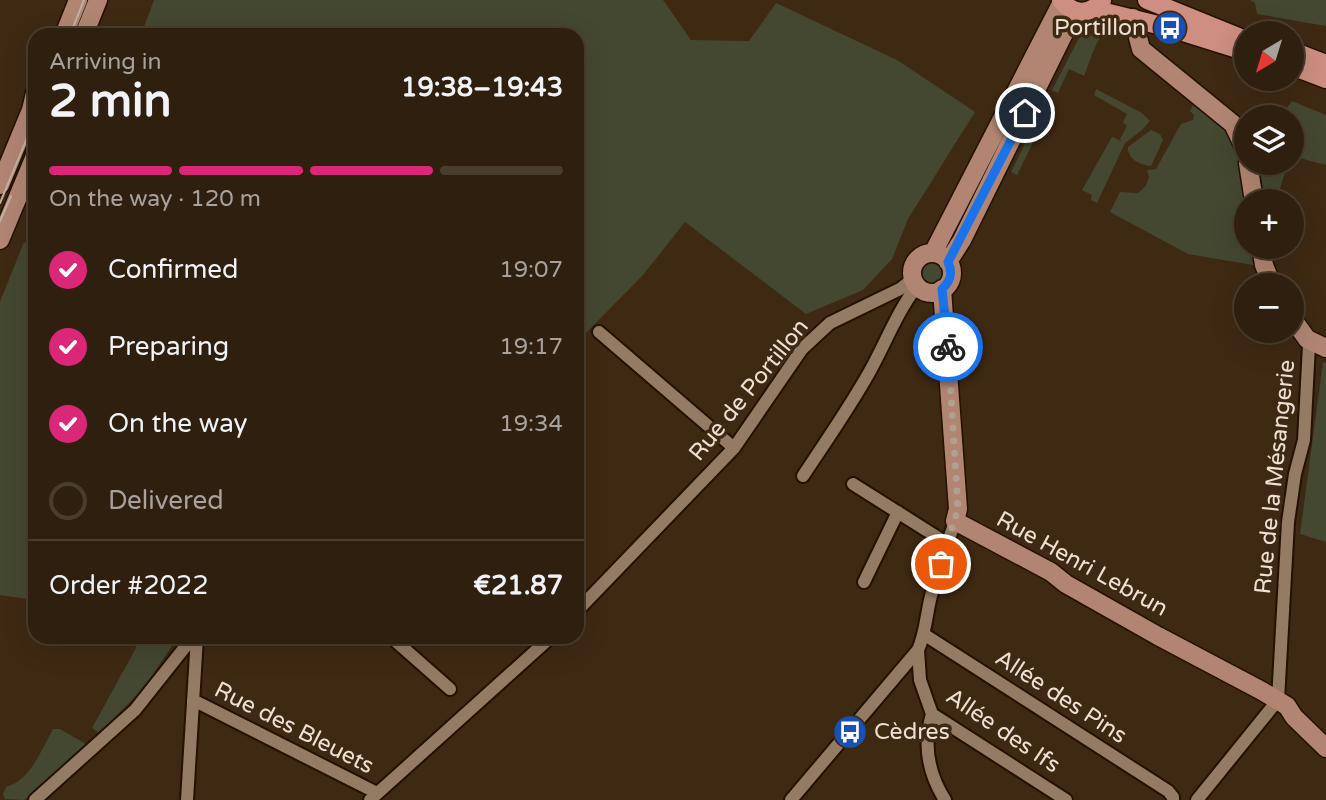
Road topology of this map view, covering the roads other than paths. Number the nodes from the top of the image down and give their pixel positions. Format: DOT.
graph roads {
  1 [pos="78,0"];
  2 [pos="99,0"];
  3 [pos="1147,0"];
  4 [pos="1079,4"];
  5 [pos="1133,18"];
  6 [pos="67,28"];
  7 [pos="87,28"];
  8 [pos="1234,39"];
  9 [pos="1234,48"];
  10 [pos="1304,56"];
  11 [pos="1326,64"];
  12 [pos="1304,71"];
  13 [pos="1326,79"];
  14 [pos="28,117"];
  15 [pos="1234,126"];
  16 [pos="28,173"];
  17 [pos="0,185"];
  18 [pos="0,240"];
  19 [pos="941,258"];
  20 [pos="915,283"];
  21 [pos="942,289"];
  22 [pos="599,332"];
  23 [pos="1304,335"];
  24 [pos="1307,339"];
  25 [pos="1326,348"];
  26 [pos="734,448"];
  27 [pos="803,476"];
  28 [pos="853,484"];
  29 [pos="898,512"];
  30 [pos="956,521"];
  31 [pos="948,544"];
  32 [pos="864,582"];
  33 [pos="584,604"];
  34 [pos="925,635"];
  35 [pos="189,644"];
  36 [pos="195,644"];
  37 [pos="399,644"];
  38 [pos="543,644"];
  39 [pos="918,650"];
  40 [pos="450,690"];
  41 [pos="193,700"];
  42 [pos="1278,700"];
  43 [pos="932,714"];
  44 [pos="1326,748"];
  45 [pos="373,797"];
  46 [pos="1173,798"];
  47 [pos="35,800"];
  48 [pos="187,800"];
  49 [pos="791,800"];
  50 [pos="945,800"];
  51 [pos="1066,800"];
  52 [pos="1196,800"];
  1 -- 6 [label="street"];
  2 -- 7 [label="street"];
  3 -- 8 [label="main road"];
  4 -- 5 [label="main road"];
  4 -- 19 [label="street"];
  5 -- 9 [label="main road"];
  5 -- 15 [label="street"];
  10 -- 11 [label="main road"];
  12 -- 13 [label="main road"];
  14 -- 17 [label="street"];
  16 -- 18 [label="street"];
  19 -- 20 [label="street"];
  19 -- 21 [label="street"];
  20 -- 21 [label="street"];
  20 -- 26 [label="street, Rue de Portillon"];
  20 -- 27 [label="street"];
  21 -- 30 [label="street"];
  22 -- 26 [label="street"];
  23 -- 24 [label="street"];
  24 -- 25 [label="street"];
  24 -- 42 [label="street, Rue de la Mésangerie"];
  26 -- 33 [label="street, Rue de Portillon"];
  28 -- 29 [label="street"];
  29 -- 31 [label="street"];
  29 -- 32 [label="street"];
  30 -- 31 [label="street"];
  30 -- 42 [label="street, Rue Henri Lebrun"];
  31 -- 34 [label="street"];
  34 -- 39 [label="street"];
  34 -- 46 [label="street, Allée des Pins"];
  35 -- 47 [label="street"];
  36 -- 41 [label="street"];
  37 -- 40 [label="street"];
  38 -- 45 [label="street"];
  39 -- 43 [label="street, Allée des Ifs"];
  39 -- 49 [label="street"];
  41 -- 45 [label="street, Rue des Bleuets"];
  41 -- 48 [label="street"];
  42 -- 44 [label="street, Rue Henri Lebrun"];
  42 -- 52 [label="street"];
  43 -- 50 [label="street"];
  43 -- 51 [label="street, Allée des Ifs"];
}
